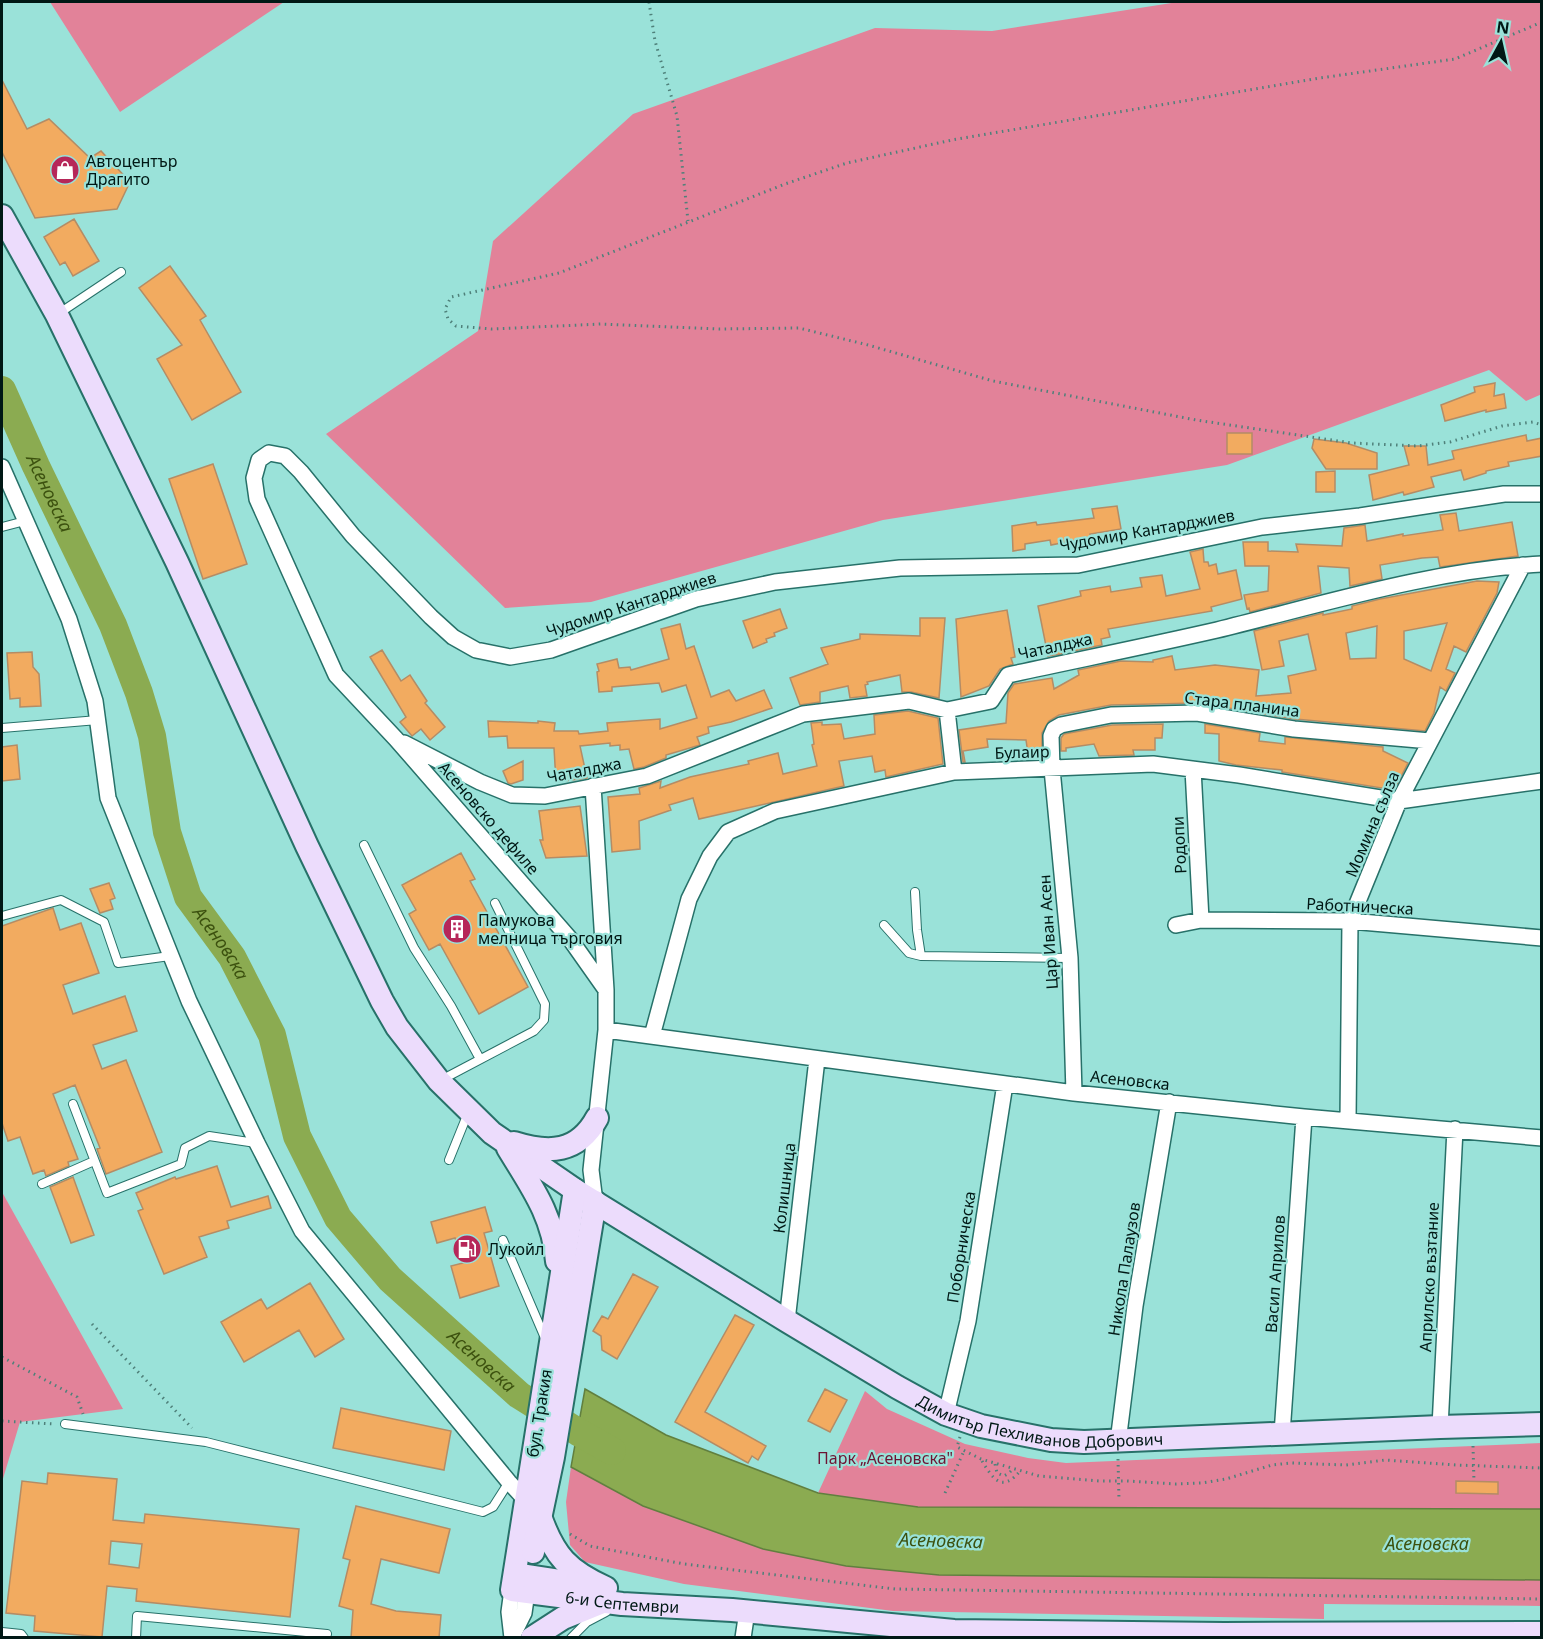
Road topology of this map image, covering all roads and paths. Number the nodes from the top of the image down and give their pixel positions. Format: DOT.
graph roads {
  1 [pos="649,2"];
  2 [pos="1542,22"];
  3 [pos="2,216"];
  4 [pos="688,221"];
  5 [pos="121,272"];
  6 [pos="57,315"];
  7 [pos="1542,425"];
  8 [pos="2,467"];
  9 [pos="1542,494"];
  10 [pos="25,521"];
  11 [pos="2,527"];
  12 [pos="1542,564"];
  13 [pos="1523,565"];
  14 [pos="336,675"];
  15 [pos="947,710"];
  16 [pos="98,720"];
  17 [pos="2,729"];
  18 [pos="396,739"];
  19 [pos="1430,741"];
  20 [pos="1052,768"];
  21 [pos="1193,769"];
  22 [pos="954,772"];
  23 [pos="1542,782"];
  24 [pos="593,786"];
  25 [pos="1399,801"];
  26 [pos="364,846"];
  27 [pos="915,892"];
  28 [pos="495,903"];
  29 [pos="2,916"];
  30 [pos="1201,920"];
  31 [pos="1350,921"];
  32 [pos="884,925"];
  33 [pos="1176,926"];
  34 [pos="1542,938"];
  35 [pos="170,956"];
  36 [pos="921,956"];
  37 [pos="1070,958"];
  38 [pos="606,990"];
  39 [pos="606,1030"];
  40 [pos="652,1036"];
  41 [pos="480,1059"];
  42 [pos="817,1059"];
  43 [pos="439,1082"];
  44 [pos="1005,1084"];
  45 [pos="1074,1093"];
  46 [pos="1169,1102"];
  47 [pos="73,1104"];
  48 [pos="469,1112"];
  49 [pos="597,1118"];
  50 [pos="1304,1118"];
  51 [pos="1348,1121"];
  52 [pos="1455,1129"];
  53 [pos="498,1137"];
  54 [pos="1542,1138"];
  55 [pos="257,1143"];
  56 [pos="94,1161"];
  57 [pos="449,1161"];
  58 [pos="591,1170"];
  59 [pos="42,1184"];
  60 [pos="575,1190"];
  61 [pos="595,1202"];
  62 [pos="641,1230"];
  63 [pos="503,1240"];
  64 [pos="587,1248"];
  65 [pos="559,1292"];
  66 [pos="787,1321"];
  67 [pos="92,1323"];
  68 [pos="548,1357"];
  69 [pos="2,1358"];
  70 [pos="955,1417"];
  71 [pos="2,1421"];
  72 [pos="64,1424"];
  73 [pos="1542,1424"];
  74 [pos="1440,1426"];
  75 [pos="1473,1426"];
  76 [pos="88,1427"];
  77 [pos="1282,1434"];
  78 [pos="206,1442"];
  79 [pos="1118,1442"];
  80 [pos="544,1451"];
  81 [pos="964,1451"];
  82 [pos="981,1459"];
  83 [pos="995,1464"];
  84 [pos="1474,1466"];
  85 [pos="1542,1467"];
  86 [pos="1013,1469"];
  87 [pos="1020,1471"];
  88 [pos="1119,1481"];
  89 [pos="509,1482"];
  90 [pos="1474,1482"];
  91 [pos="945,1493"];
  92 [pos="1119,1500"];
  93 [pos="533,1509"];
  94 [pos="567,1533"];
  95 [pos="521,1583"];
  96 [pos="611,1598"];
  97 [pos="1542,1599"];
  98 [pos="739,1610"];
  99 [pos="2,1632"];
  100 [pos="277,1633"];
  101 [pos="1542,1633"];
  102 [pos="327,1634"];
  103 [pos="1224,1636"];
  104 [pos="1471,1636"];
  105 [pos="512,1637"];
  106 [pos="24,1638"];
  107 [pos="136,1638"];
  108 [pos="532,1638"];
  109 [pos="571,1638"];
  110 [pos="743,1638"];
  1 -- 4 [label="path"];
  2 -- 4 [label="path"];
  3 -- 6 [label="main road"];
  4 -- 7 [label="path"];
  5 -- 6 [label="lane"];
  6 -- 43 [label="main road"];
  8 -- 10 [label="street"];
  9 -- 14 [label="street, Чудомир Кантарджиев"];
  10 -- 11 [label="lane"];
  10 -- 16 [label="street"];
  12 -- 13 [label="street, Чаталджа"];
  13 -- 15 [label="street, Чаталджа"];
  13 -- 19 [label="street, Момина сълза"];
  14 -- 18 [label="street, Асеновско дефиле"];
  15 -- 22 [label="street"];
  15 -- 24 [label="street, Чаталджа"];
  16 -- 17 [label="lane"];
  16 -- 35 [label="street"];
  18 -- 24 [label="street, Чаталджа"];
  18 -- 38 [label="street, Асеновско дефиле"];
  19 -- 20 [label="street, Стара планина"];
  19 -- 25 [label="street, Момина сълза"];
  20 -- 21 [label="street, Булаир"];
  20 -- 22 [label="street, Булаир"];
  20 -- 37 [label="street, Цар Иван Асен"];
  21 -- 25 [label="street, Булаир"];
  21 -- 30 [label="street, Родопи"];
  22 -- 40 [label="street, Булаир"];
  23 -- 25 [label="street, Булаир"];
  24 -- 38 [label="street"];
  25 -- 31 [label="street, Момина сълза"];
  26 -- 41 [label="lane"];
  27 -- 36 [label="lane"];
  28 -- 41 [label="lane"];
  29 -- 35 [label="lane"];
  30 -- 31 [label="street, Работническа"];
  30 -- 33 [label="street, Работническа"];
  31 -- 34 [label="street, Работническа"];
  31 -- 51 [label="street, Момина сълза"];
  32 -- 36 [label="lane"];
  35 -- 55 [label="street"];
  36 -- 37 [label="lane"];
  37 -- 45 [label="street, Цар Иван Асен"];
  38 -- 39 [label="street"];
  39 -- 40 [label="street, Асеновска"];
  39 -- 49 [label="street"];
  40 -- 42 [label="street, Асеновска"];
  41 -- 43 [label="lane"];
  42 -- 44 [label="street, Асеновска"];
  42 -- 66 [label="street, Колишница"];
  43 -- 48 [label="main road"];
  44 -- 45 [label="street, Асеновска"];
  44 -- 70 [label="street, Поборническа"];
  45 -- 46 [label="street, Асеновска"];
  46 -- 50 [label="street, Асеновска"];
  46 -- 79 [label="street, Никола Палаузов"];
  47 -- 56 [label="lane"];
  48 -- 53 [label="main road"];
  48 -- 57 [label="lane"];
  49 -- 53 [label="main road"];
  49 -- 58 [label="street"];
  50 -- 51 [label="street, Асеновска"];
  50 -- 77 [label="street, Васил Априлов"];
  51 -- 52 [label="street, Асеновска"];
  52 -- 54 [label="street, Асеновска"];
  52 -- 74 [label="street, Априлско възтание"];
  53 -- 60 [label="main road, Димитър Пехливанов Добрович"];
  53 -- 65 [label="main road"];
  55 -- 56 [label="lane"];
  55 -- 89 [label="street"];
  56 -- 59 [label="lane"];
  58 -- 60 [label="street"];
  58 -- 61 [label="street"];
  60 -- 61 [label="main road, Димитър Пехливанов Добрович"];
  60 -- 65 [label="main road, бул. Тракия"];
  61 -- 62 [label="main road, Димитър Пехливанов Добрович"];
  61 -- 64 [label="main road, бул. Тракия"];
  62 -- 64 [label="main road"];
  62 -- 66 [label="main road, Димитър Пехливанов Добрович"];
  63 -- 68 [label="lane"];
  64 -- 80 [label="main road, бул. Тракия"];
  65 -- 68 [label="main road, бул. Тракия"];
  66 -- 70 [label="main road, Димитър Пехливанов Добрович"];
  67 -- 78 [label="path"];
  68 -- 80 [label="main road, бул. Тракия"];
  69 -- 76 [label="path"];
  70 -- 79 [label="main road, Димитър Пехливанов Добрович"];
  70 -- 81 [label="path"];
  71 -- 72 [label="path"];
  72 -- 76 [label="lane"];
  73 -- 75 [label="main road, Димитър Пехливанов Добрович"];
  74 -- 75 [label="main road, Димитър Пехливанов Добрович"];
  74 -- 77 [label="main road, Димитър Пехливанов Добрович"];
  75 -- 84 [label="path"];
  76 -- 78 [label="lane"];
  77 -- 79 [label="main road, Димитър Пехливанов Добрович"];
  78 -- 89 [label="lane"];
  79 -- 88 [label="path"];
  80 -- 93 [label="main road, бул. Тракия"];
  81 -- 82 [label="path"];
  81 -- 91 [label="path"];
  82 -- 83 [label="path"];
  82 -- 87 [label="path"];
  83 -- 86 [label="path"];
  83 -- 86 [label="path"];
  84 -- 85 [label="path"];
  84 -- 88 [label="path"];
  84 -- 90 [label="path"];
  86 -- 87 [label="path"];
  87 -- 88 [label="path"];
  88 -- 92 [label="path"];
  89 -- 93 [label="street"];
  93 -- 95 [label="main road, бул. Тракия"];
  93 -- 96 [label="main road"];
  94 -- 97 [label="path"];
  95 -- 96 [label="main road, 6-и Септември"];
  95 -- 105 [label="street, бул. Тракия"];
  96 -- 98 [label="main road, 6-и Септември"];
  96 -- 108 [label="main road"];
  96 -- 109 [label="lane"];
  98 -- 103 [label="main road, 6-и Септември"];
  98 -- 110 [label="street"];
  99 -- 106 [label="lane"];
  100 -- 102 [label="lane"];
  100 -- 107 [label="lane"];
  101 -- 104 [label="main road, 6-и Септември"];
  103 -- 104 [label="main road, 6-и Септември"];
}
